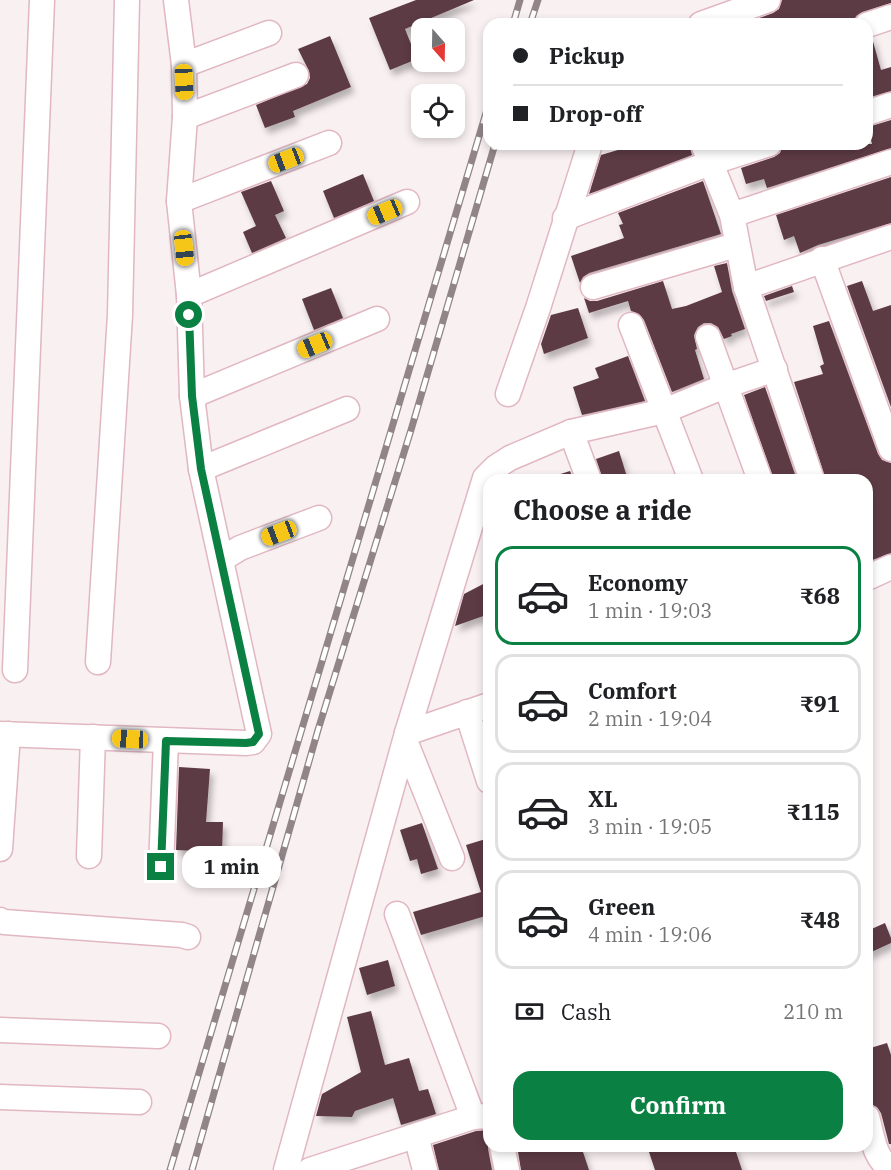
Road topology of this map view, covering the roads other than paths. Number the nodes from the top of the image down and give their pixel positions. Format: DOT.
graph roads {
  1 [pos="42,0"];
  2 [pos="127,0"];
  3 [pos="176,0"];
  4 [pos="768,0"];
  5 [pos="891,17"];
  6 [pos="718,18"];
  7 [pos="873,24"];
  8 [pos="269,33"];
  9 [pos="184,65"];
  10 [pos="296,75"];
  11 [pos="891,105"];
  12 [pos="873,110"];
  13 [pos="185,117"];
  14 [pos="329,143"];
  15 [pos="588,150"];
  16 [pos="731,150"];
  17 [pos="706,154"];
  18 [pos="891,162"];
  19 [pos="179,201"];
  20 [pos="407,202"];
  21 [pos="732,215"];
  22 [pos="565,218"];
  23 [pos="890,240"];
  24 [pos="736,245"];
  25 [pos="822,259"];
  26 [pos="593,287"];
  27 [pos="746,287"];
  28 [pos="189,295"];
  29 [pos="377,319"];
  30 [pos="631,325"];
  31 [pos="708,338"];
  32 [pos="775,369"];
  33 [pos="725,386"];
  34 [pos="508,394"];
  35 [pos="192,396"];
  36 [pos="347,409"];
  37 [pos="664,411"];
  38 [pos="571,432"];
  39 [pos="891,449"];
  40 [pos="201,469"];
  41 [pos="489,474"];
  42 [pos="587,474"];
  43 [pos="689,474"];
  44 [pos="758,474"];
  45 [pos="810,474"];
  46 [pos="483,485"];
  47 [pos="319,518"];
  48 [pos="222,559"];
  49 [pos="891,567"];
  50 [pos="873,575"];
  51 [pos="98,662"];
  52 [pos="15,670"];
  53 [pos="478,709"];
  54 [pos="4,734"];
  55 [pos="93,736"];
  56 [pos="407,738"];
  57 [pos="166,741"];
  58 [pos="483,742"];
  59 [pos="0,849"];
  60 [pos="89,856"];
  61 [pos="452,858"];
  62 [pos="161,867"];
  63 [pos="397,914"];
  64 [pos="0,920"];
  65 [pos="188,937"];
  66 [pos="0,1030"];
  67 [pos="159,1036"];
  68 [pos="0,1097"];
  69 [pos="139,1102"];
  70 [pos="481,1116"];
  71 [pos="416,1136"];
  72 [pos="873,1138"];
  73 [pos="503,1152"];
  74 [pos="891,1168"];
  75 [pos="286,1170"];
  76 [pos="310,1170"];
  77 [pos="425,1170"];
  78 [pos="507,1170"];
  1 -- 52 [label="street"];
  2 -- 51 [label="street"];
  3 -- 9 [label="street"];
  4 -- 6 [label="street"];
  5 -- 7 [label="street"];
  8 -- 9 [label="street"];
  9 -- 13 [label="street"];
  10 -- 13 [label="street"];
  11 -- 12 [label="street"];
  13 -- 19 [label="street"];
  14 -- 19 [label="street"];
  15 -- 22 [label="street"];
  16 -- 17 [label="street"];
  17 -- 21 [label="street"];
  17 -- 22 [label="street"];
  18 -- 21 [label="street"];
  19 -- 28 [label="street"];
  20 -- 28 [label="street"];
  21 -- 24 [label="street"];
  22 -- 34 [label="street"];
  23 -- 25 [label="street"];
  24 -- 26 [label="street"];
  24 -- 27 [label="street"];
  25 -- 27 [label="street"];
  25 -- 39 [label="street"];
  27 -- 32 [label="street"];
  28 -- 35 [label="street"];
  29 -- 35 [label="street"];
  30 -- 37 [label="street"];
  31 -- 33 [label="street"];
  32 -- 33 [label="street"];
  32 -- 45 [label="street"];
  33 -- 37 [label="street"];
  33 -- 44 [label="street"];
  35 -- 40 [label="street"];
  36 -- 40 [label="street"];
  37 -- 38 [label="street"];
  37 -- 43 [label="street"];
  38 -- 41 [label="street"];
  38 -- 42 [label="street"];
  40 -- 48 [label="street"];
  46 -- 56 [label="street"];
  47 -- 48 [label="street"];
  48 -- 57 [label="street"];
  49 -- 50 [label="street"];
  53 -- 56 [label="street"];
  53 -- 58 [label="street"];
  54 -- 55 [label="street"];
  54 -- 59 [label="street"];
  55 -- 57 [label="street"];
  55 -- 60 [label="street"];
  56 -- 61 [label="street"];
  56 -- 75 [label="street"];
  57 -- 62 [label="street"];
  63 -- 70 [label="street"];
  64 -- 65 [label="street"];
  66 -- 67 [label="street"];
  68 -- 69 [label="street"];
  70 -- 71 [label="street"];
  71 -- 76 [label="street"];
  71 -- 77 [label="street"];
  72 -- 74 [label="street"];
  73 -- 78 [label="street"];
}
